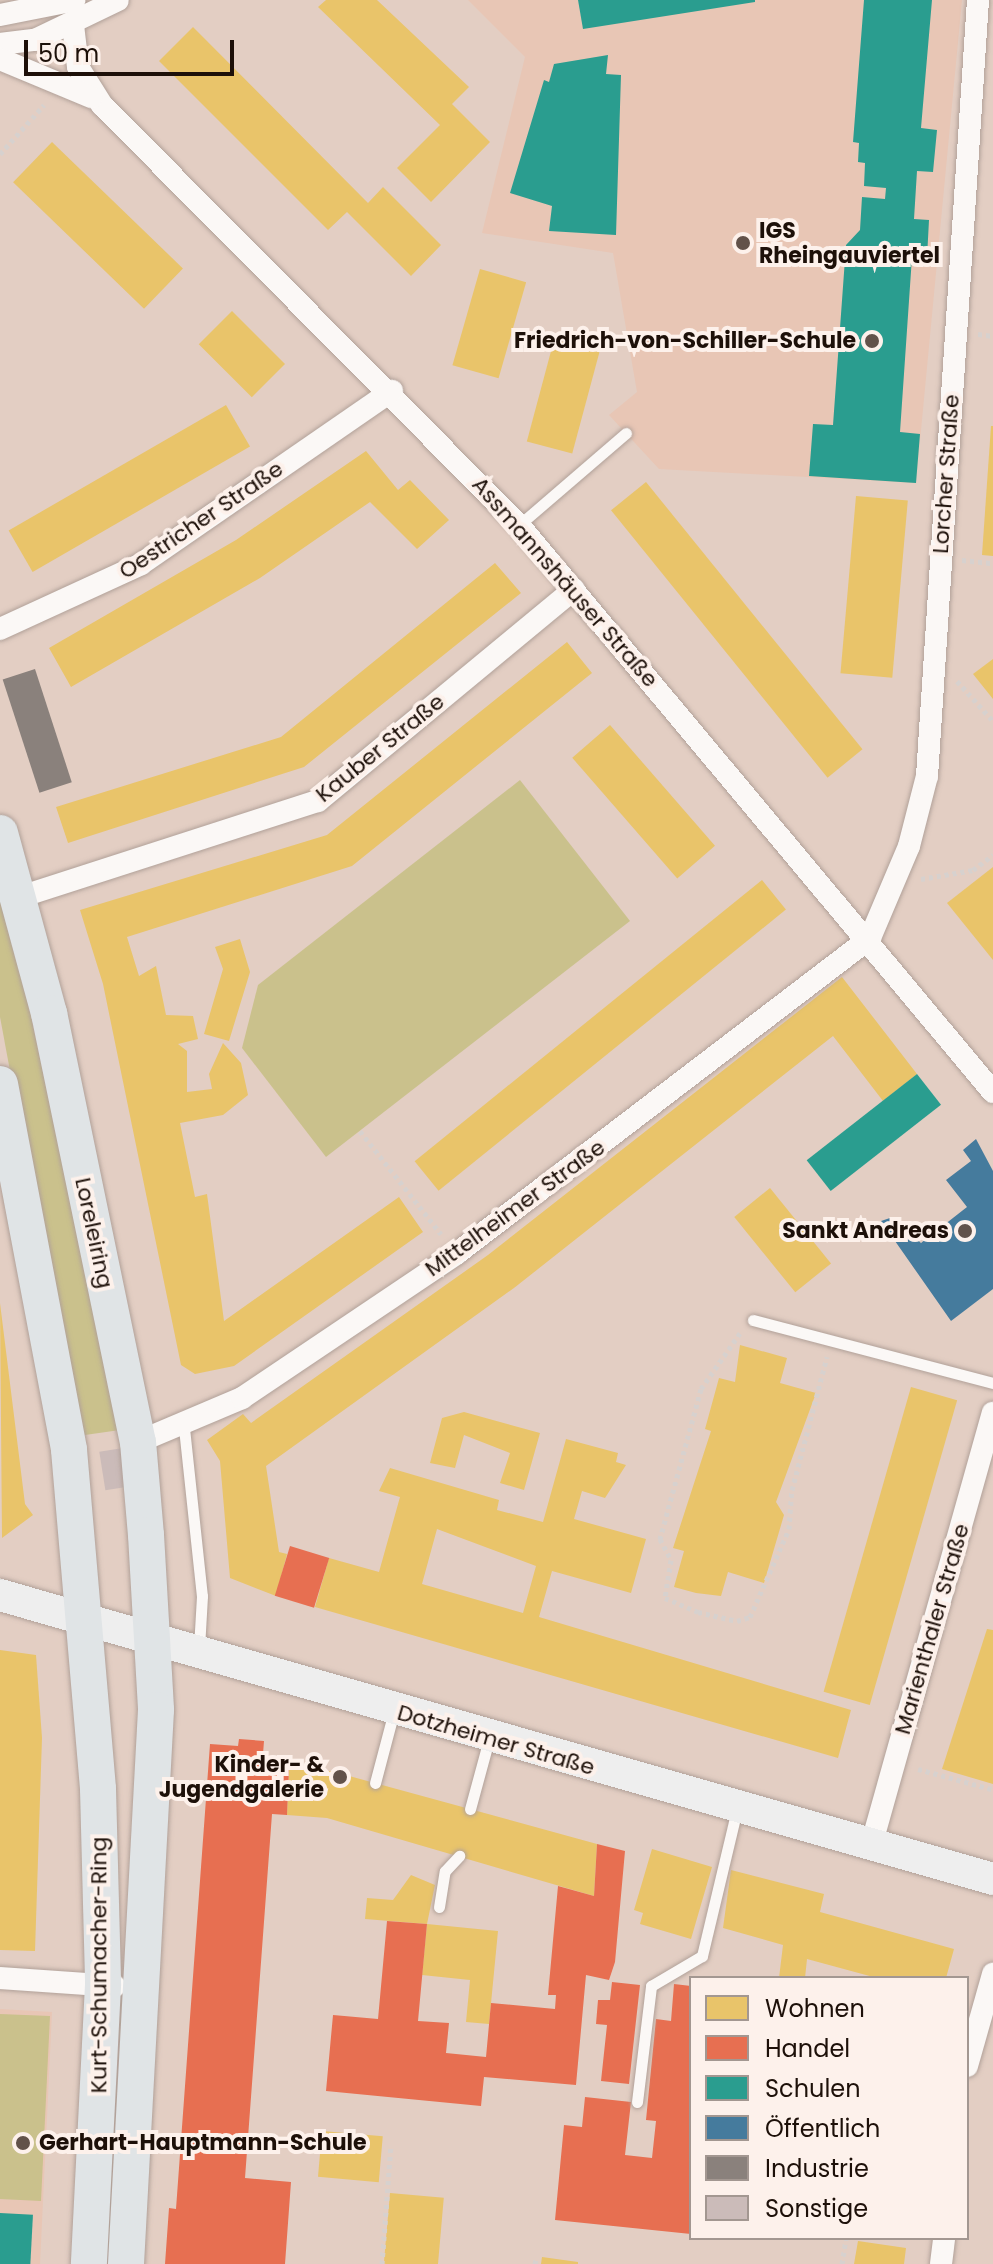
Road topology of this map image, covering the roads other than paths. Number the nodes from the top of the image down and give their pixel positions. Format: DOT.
graph roads {
  1 [pos="75,0"];
  2 [pos="118,0"];
  3 [pos="978,0"];
  4 [pos="0,15"];
  5 [pos="73,25"];
  6 [pos="0,44"];
  7 [pos="0,59"];
  8 [pos="102,105"];
  9 [pos="392,391"];
  10 [pos="626,433"];
  11 [pos="519,525"];
  12 [pos="574,589"];
  13 [pos="0,629"];
  14 [pos="0,833"];
  15 [pos="20,897"];
  16 [pos="870,938"];
  17 [pos="0,1084"];
  18 [pos="993,1092"];
  19 [pos="753,1320"];
  20 [pos="993,1383"];
  21 [pos="993,1413"];
  22 [pos="184,1428"];
  23 [pos="138,1442"];
  24 [pos="0,1595"];
  25 [pos="81,1619"];
  26 [pos="154,1639"];
  27 [pos="198,1652"];
  28 [pos="395,1710"];
  29 [pos="489,1738"];
  30 [pos="375,1783"];
  31 [pos="737,1808"];
  32 [pos="470,1809"];
  33 [pos="871,1846"];
  34 [pos="459,1856"];
  35 [pos="993,1879"];
  36 [pos="439,1907"];
  37 [pos="993,1974"];
  38 [pos="0,1978"];
  39 [pos="103,1985"];
  40 [pos="141,1987"];
  41 [pos="969,2059"];
  42 [pos="637,2102"];
  43 [pos="944,2240"];
  44 [pos="89,2264"];
  45 [pos="126,2264"];
  46 [pos="941,2264"];
  1 -- 4 [label="street"];
  2 -- 5 [label="street"];
  3 -- 16 [label="street, Lorcher Straße"];
  5 -- 6 [label="street"];
  5 -- 8 [label="street, Assmannshäuser Straße"];
  7 -- 8 [label="street, Assmannshäuser Straße"];
  8 -- 9 [label="street, Assmannshäuser Straße"];
  9 -- 11 [label="street, Assmannshäuser Straße"];
  9 -- 13 [label="street, Oestricher Straße"];
  10 -- 11 [label="lane"];
  11 -- 12 [label="street, Assmannshäuser Straße"];
  12 -- 15 [label="street, Kauber Straße"];
  12 -- 16 [label="street, Assmannshäuser Straße"];
  14 -- 15 [label="main road, Loreleiring"];
  15 -- 23 [label="main road, Loreleiring"];
  16 -- 18 [label="street, Assmannshäuser Straße"];
  16 -- 22 [label="street, Mittelheimer Straße"];
  17 -- 25 [label="main road"];
  19 -- 20 [label="lane"];
  21 -- 33 [label="street, Marienthaler Straße"];
  22 -- 23 [label="street, Mittelheimer Straße"];
  22 -- 27 [label="lane"];
  23 -- 26 [label="main road, Loreleiring"];
  24 -- 25 [label="main road, Dotzheimer Straße"];
  25 -- 26 [label="main road, Dotzheimer Straße"];
  25 -- 39 [label="main road, Kurt-Schumacher-Ring"];
  26 -- 27 [label="main road, Dotzheimer Straße"];
  26 -- 40 [label="main road, Kurt-Schumacher-Ring"];
  27 -- 28 [label="main road, Dotzheimer Straße"];
  28 -- 29 [label="main road, Dotzheimer Straße"];
  28 -- 30 [label="lane"];
  29 -- 31 [label="main road, Dotzheimer Straße"];
  29 -- 32 [label="lane"];
  31 -- 33 [label="main road, Dotzheimer Straße"];
  31 -- 42 [label="lane"];
  33 -- 35 [label="main road, Dotzheimer Straße"];
  34 -- 36 [label="lane"];
  37 -- 41 [label="street"];
  38 -- 39 [label="street"];
  39 -- 40 [label="street"];
  39 -- 44 [label="main road, Kurt-Schumacher-Ring"];
  40 -- 45 [label="main road, Kurt-Schumacher-Ring"];
  43 -- 46 [label="street"];
}
